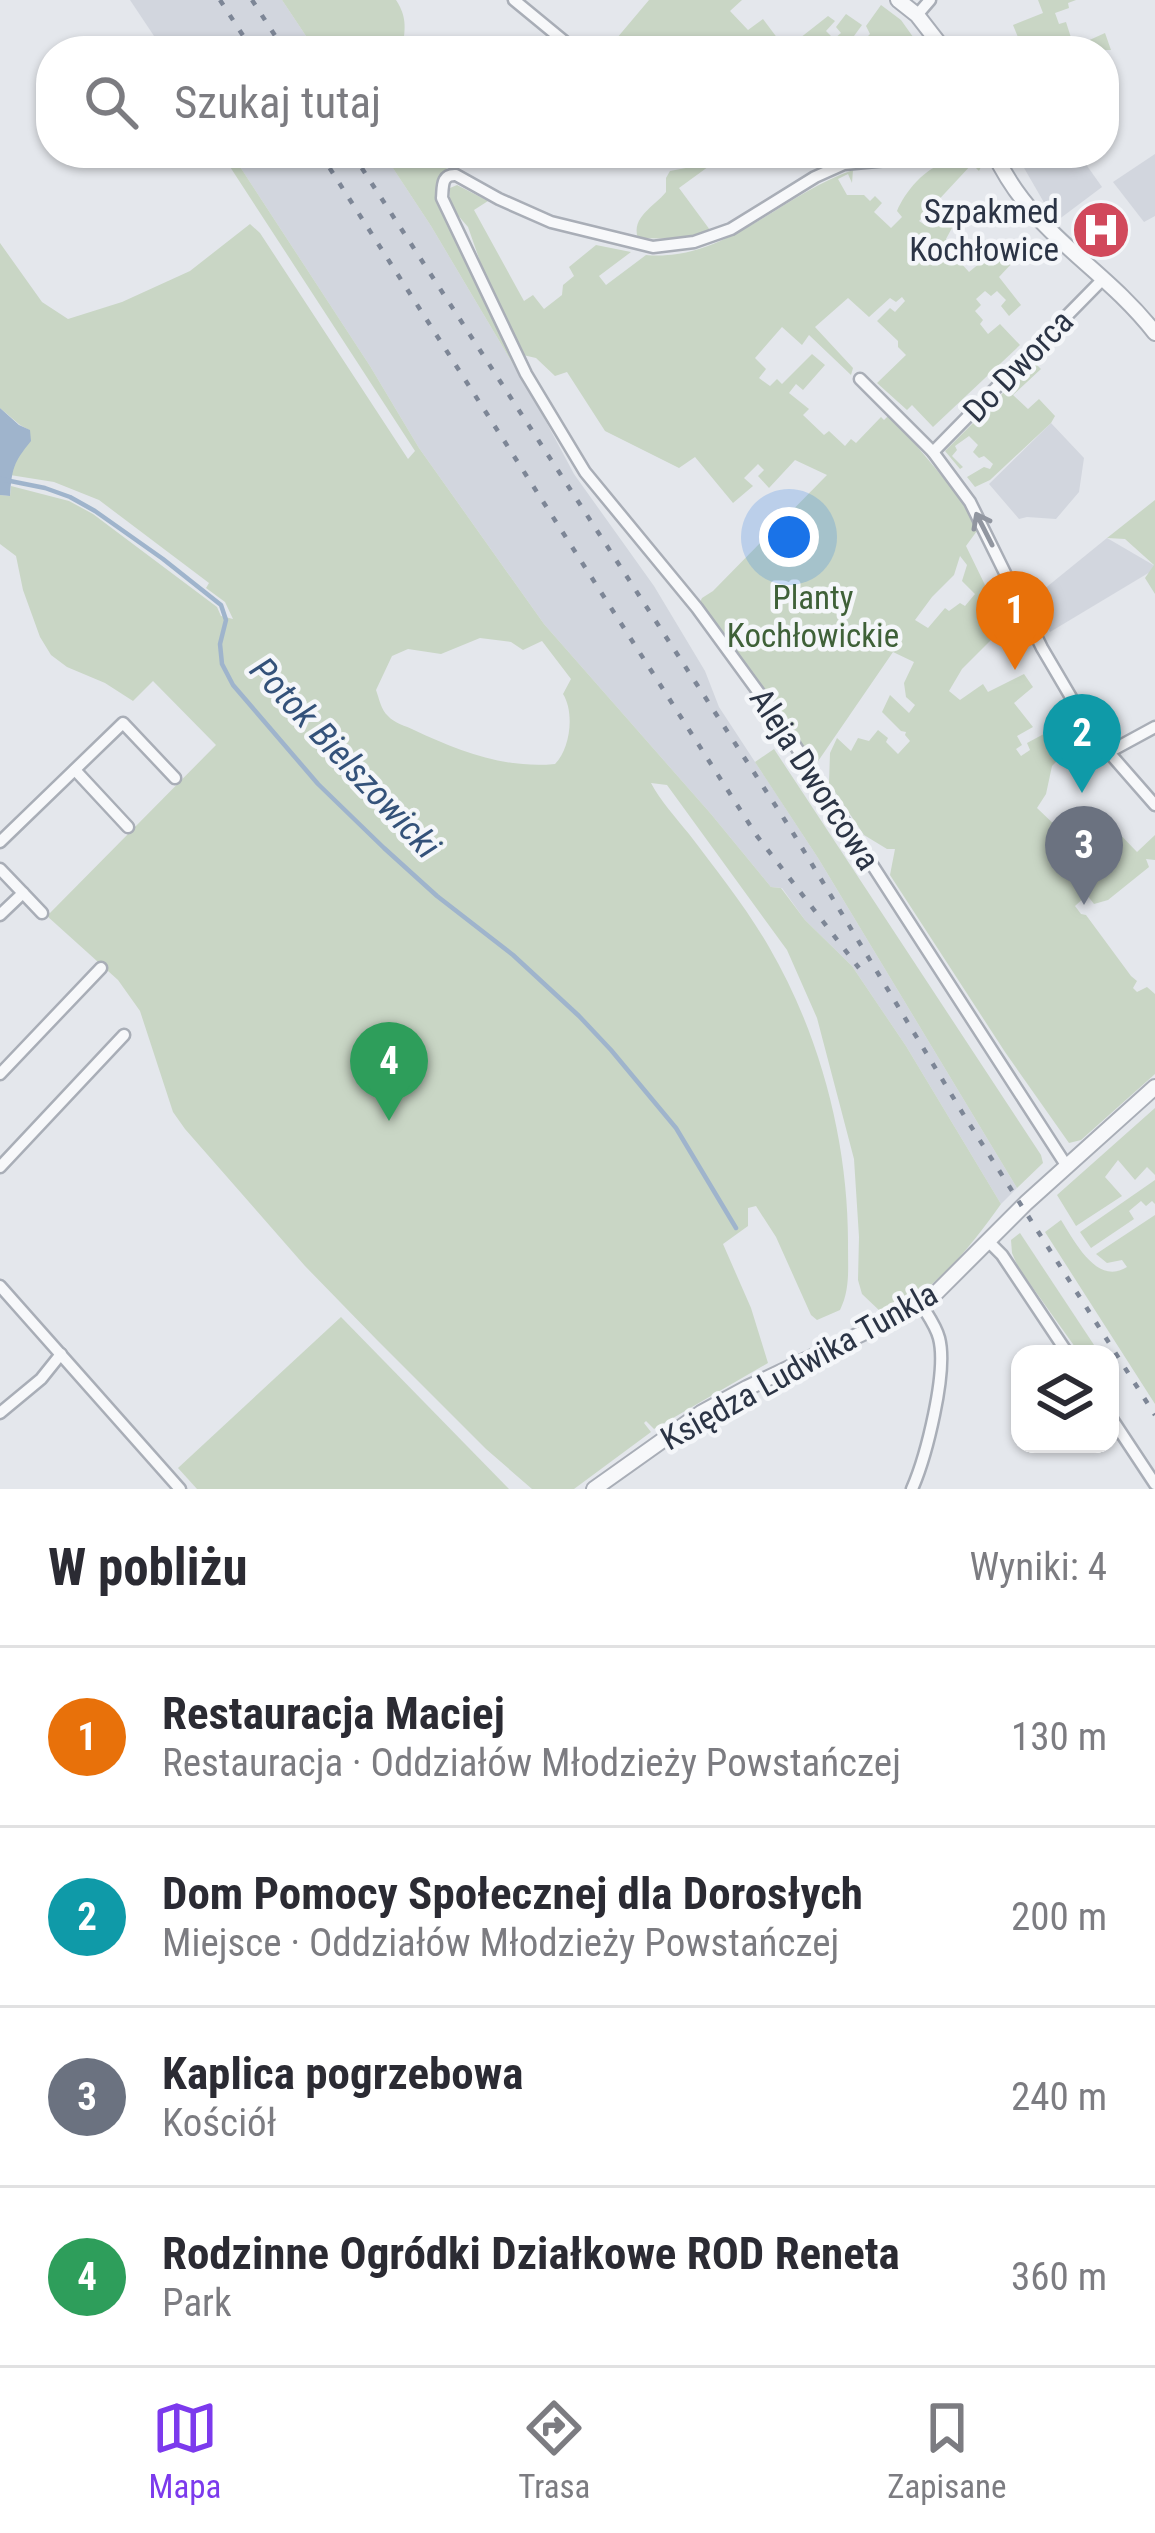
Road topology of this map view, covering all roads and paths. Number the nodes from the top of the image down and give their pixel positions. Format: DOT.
graph roads {
  1 [pos="514,0"];
  2 [pos="898,0"];
  3 [pos="930,0"];
  4 [pos="917,15"];
  5 [pos="558,36"];
  6 [pos="933,36"];
  7 [pos="835,168"];
  8 [pos="1002,168"];
  9 [pos="1102,279"];
  10 [pos="1155,333"];
  11 [pos="860,379"];
  12 [pos="933,452"];
  13 [pos="1155,727"];
  14 [pos="1109,752"];
  15 [pos="75,770"];
  16 [pos="175,778"];
  17 [pos="1155,806"];
  18 [pos="128,827"];
  19 [pos="0,842"];
  20 [pos="0,869"];
  21 [pos="22,893"];
  22 [pos="42,913"];
  23 [pos="0,914"];
  24 [pos="101,968"];
  25 [pos="124,1035"];
  26 [pos="0,1073"];
  27 [pos="1155,1087"];
  28 [pos="1,1164"];
  29 [pos="1066,1166"];
  30 [pos="988,1241"];
  31 [pos="0,1286"];
  32 [pos="921,1304"];
  33 [pos="1062,1345"];
  34 [pos="61,1354"];
  35 [pos="0,1413"];
  36 [pos="1119,1430"];
  37 [pos="1155,1484"];
  38 [pos="179,1489"];
  39 [pos="594,1489"];
  40 [pos="912,1489"];
  1 -- 5 [label="street"];
  2 -- 4 [label="street"];
  3 -- 4 [label="street"];
  4 -- 6 [label="street"];
  7 -- 29 [label="street, Aleja Dworcowa"];
  8 -- 9 [label="street"];
  9 -- 10 [label="street"];
  9 -- 12 [label="street, Do Dworca"];
  11 -- 12 [label="street"];
  14 -- 12 [label="street, one-way"];
  13 -- 14 [label="street"];
  14 -- 17 [label="street"];
  15 -- 16 [label="street"];
  15 -- 18 [label="street"];
  15 -- 19 [label="street"];
  20 -- 21 [label="street"];
  21 -- 22 [label="street"];
  21 -- 23 [label="street"];
  24 -- 26 [label="street"];
  25 -- 28 [label="street"];
  27 -- 29 [label="street, Księdza Ludwika Tunkla"];
  29 -- 30 [label="street, Księdza Ludwika Tunkla"];
  30 -- 32 [label="street, Księdza Ludwika Tunkla"];
  30 -- 33 [label="street"];
  31 -- 34 [label="street"];
  32 -- 39 [label="street, Księdza Ludwika Tunkla"];
  32 -- 40 [label="street"];
  34 -- 35 [label="street"];
  34 -- 38 [label="street"];
  36 -- 37 [label="street"];
}
